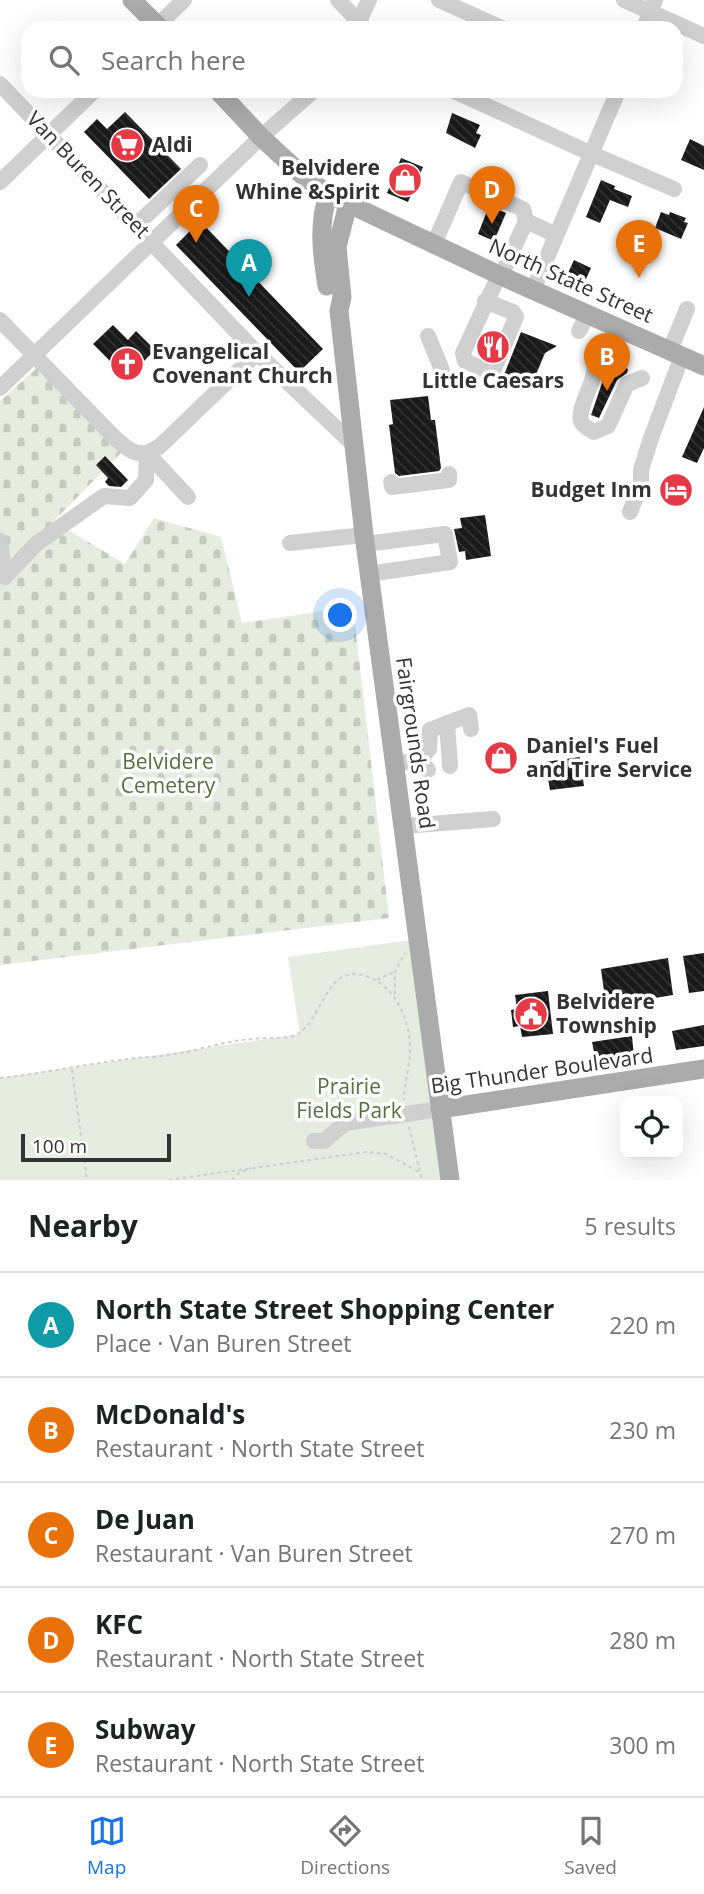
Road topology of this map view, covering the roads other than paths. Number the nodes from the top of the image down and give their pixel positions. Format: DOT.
graph roads {
  1 [pos="132,0"];
  2 [pos="184,0"];
  3 [pos="338,0"];
  4 [pos="369,0"];
  5 [pos="439,0"];
  6 [pos="624,0"];
  7 [pos="653,6"];
  8 [pos="151,21"];
  9 [pos="163,21"];
  10 [pos="356,21"];
  11 [pos="362,21"];
  12 [pos="486,21"];
  13 [pos="678,21"];
  14 [pos="683,24"];
  15 [pos="704,36"];
  16 [pos="0,83"];
  17 [pos="87,98"];
  18 [pos="225,98"];
  19 [pos="305,98"];
  20 [pos="469,98"];
  21 [pos="615,98"];
  22 [pos="50,135"];
  23 [pos="261,137"];
  24 [pos="592,154"];
  25 [pos="200,165"];
  26 [pos="0,182"];
  27 [pos="674,189"];
  28 [pos="328,194"];
  29 [pos="348,204"];
  30 [pos="526,221"];
  31 [pos="135,226"];
  32 [pos="556,235"];
  33 [pos="153,243"];
  34 [pos="434,244"];
  35 [pos="500,275"];
  36 [pos="533,290"];
  37 [pos="485,301"];
  38 [pos="687,309"];
  39 [pos="340,311"];
  40 [pos="0,320"];
  41 [pos="428,336"];
  42 [pos="257,353"];
  43 [pos="676,353"];
  44 [pos="34,356"];
  45 [pos="595,366"];
  46 [pos="704,366"];
  47 [pos="442,370"];
  48 [pos="642,378"];
  49 [pos="0,388"];
  50 [pos="354,444"];
  51 [pos="147,453"];
  52 [pos="449,474"];
  53 [pos="391,482"];
  54 [pos="188,497"];
  55 [pos="630,512"];
  56 [pos="365,540"];
  57 [pos="0,541"];
  58 [pos="290,543"];
  59 [pos="369,574"];
  60 [pos="447,723"];
  61 [pos="471,729"];
  62 [pos="395,764"];
  63 [pos="450,766"];
  64 [pos="494,819"];
  65 [pos="404,826"];
  66 [pos="704,1069"];
  67 [pos="440,1109"];
  68 [pos="314,1142"];
  69 [pos="450,1180"];
  1 -- 8 [label="main road"];
  2 -- 9 [label="street"];
  3 -- 10 [label="street"];
  4 -- 11 [label="street"];
  5 -- 12 [label="street"];
  6 -- 7 [label="street"];
  7 -- 13 [label="street"];
  14 -- 15 [label="street"];
  16 -- 22 [label="street, Van Buren Street"];
  17 -- 22 [label="street"];
  18 -- 23 [label="main road, North State Street"];
  19 -- 23 [label="street"];
  20 -- 24 [label="street"];
  21 -- 24 [label="street"];
  22 -- 26 [label="street"];
  22 -- 31 [label="street, Van Buren Street"];
  23 -- 28 [label="main road, North State Street"];
  23 -- 33 [label="street"];
  24 -- 27 [label="street"];
  24 -- 32 [label="street"];
  25 -- 31 [label="street"];
  28 -- 29 [label="main road, North State Street"];
  28 -- 39 [label="main road, Fairgrounds Road"];
  29 -- 34 [label="main road, North State Street"];
  29 -- 39 [label="main road, Fairgrounds Road"];
  30 -- 32 [label="street"];
  30 -- 34 [label="street"];
  30 -- 35 [label="street"];
  31 -- 33 [label="street, Van Buren Street"];
  32 -- 36 [label="street"];
  33 -- 42 [label="street, Van Buren Street"];
  33 -- 44 [label="street"];
  34 -- 35 [label="main road, North State Street"];
  35 -- 36 [label="main road, North State Street"];
  35 -- 37 [label="street"];
  36 -- 43 [label="main road, North State Street"];
  37 -- 37 [label="street"];
  38 -- 43 [label="street"];
  39 -- 50 [label="main road, Fairgrounds Road"];
  40 -- 44 [label="street"];
  41 -- 47 [label="street"];
  42 -- 50 [label="street, Van Buren Street"];
  42 -- 51 [label="street"];
  43 -- 46 [label="main road, North State Street"];
  43 -- 55 [label="street"];
  44 -- 49 [label="street"];
  44 -- 51 [label="street"];
  45 -- 48 [label="street"];
  50 -- 56 [label="main road, Fairgrounds Road"];
  51 -- 54 [label="street"];
  51 -- 57 [label="street"];
  52 -- 53 [label="street"];
  56 -- 58 [label="street"];
  56 -- 59 [label="main road, Fairgrounds Road"];
  56 -- 59 [label="street"];
  59 -- 62 [label="main road, Fairgrounds Road"];
  60 -- 61 [label="street"];
  60 -- 62 [label="street"];
  60 -- 63 [label="street"];
  62 -- 65 [label="main road, Fairgrounds Road"];
  64 -- 65 [label="street"];
  65 -- 67 [label="main road, Fairgrounds Road"];
  66 -- 67 [label="main road, Big Thunder Boulevard"];
  67 -- 68 [label="street, Big Thunder Boulevard"];
  67 -- 69 [label="main road, Fairgrounds Road"];
}
